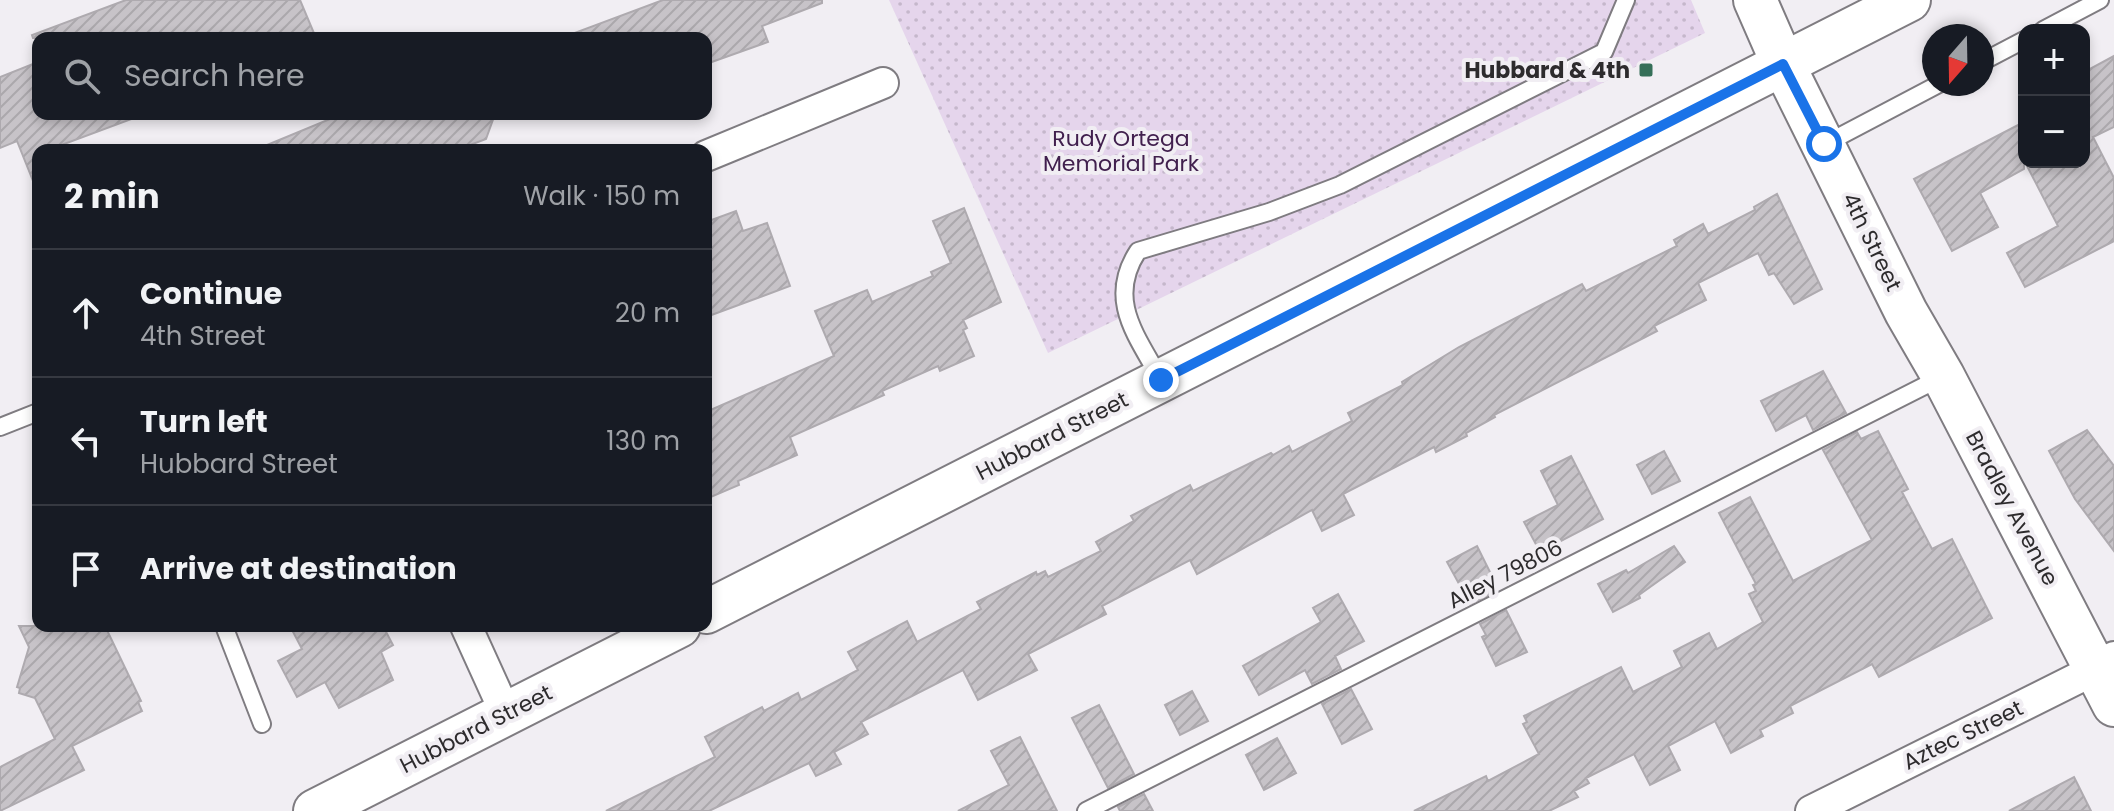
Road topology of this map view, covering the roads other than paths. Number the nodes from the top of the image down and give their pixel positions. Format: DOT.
graph roads {
  1 [pos="1626,0"];
  2 [pos="1755,0"];
  3 [pos="1909,0"];
  4 [pos="2100,0"];
  5 [pos="2054,24"];
  6 [pos="2018,43"];
  7 [pos="1994,56"];
  8 [pos="1783,64"];
  9 [pos="883,83"];
  10 [pos="1922,93"];
  11 [pos="1824,144"];
  12 [pos="712,154"];
  13 [pos="1906,312"];
  14 [pos="1943,376"];
  15 [pos="1161,380"];
  16 [pos="32,414"];
  17 [pos="0,427"];
  18 [pos="712,609"];
  19 [pos="226,632"];
  20 [pos="469,632"];
  21 [pos="667,632"];
  22 [pos="2108,677"];
  23 [pos="506,714"];
  24 [pos="262,724"];
  25 [pos="315,811"];
  26 [pos="1086,811"];
  27 [pos="1811,811"];
  1 -- 15 [label="lane"];
  2 -- 8 [label="main road, 4th Street"];
  3 -- 8 [label="main road, Hubbard Street"];
  4 -- 5 [label="lane"];
  6 -- 7 [label="lane"];
  8 -- 11 [label="main road, 4th Street"];
  8 -- 15 [label="main road, Hubbard Street"];
  9 -- 12 [label="street"];
  10 -- 11 [label="lane"];
  11 -- 13 [label="main road, 4th Street"];
  13 -- 14 [label="main road, Bradley Avenue"];
  14 -- 22 [label="main road, Bradley Avenue"];
  14 -- 26 [label="lane, Alley 79806"];
  15 -- 18 [label="main road, Hubbard Street"];
  16 -- 17 [label="lane"];
  19 -- 24 [label="lane"];
  20 -- 23 [label="street"];
  21 -- 23 [label="main road, Hubbard Street"];
  22 -- 27 [label="street, Aztec Street"];
  23 -- 25 [label="main road, Hubbard Street"];
}
